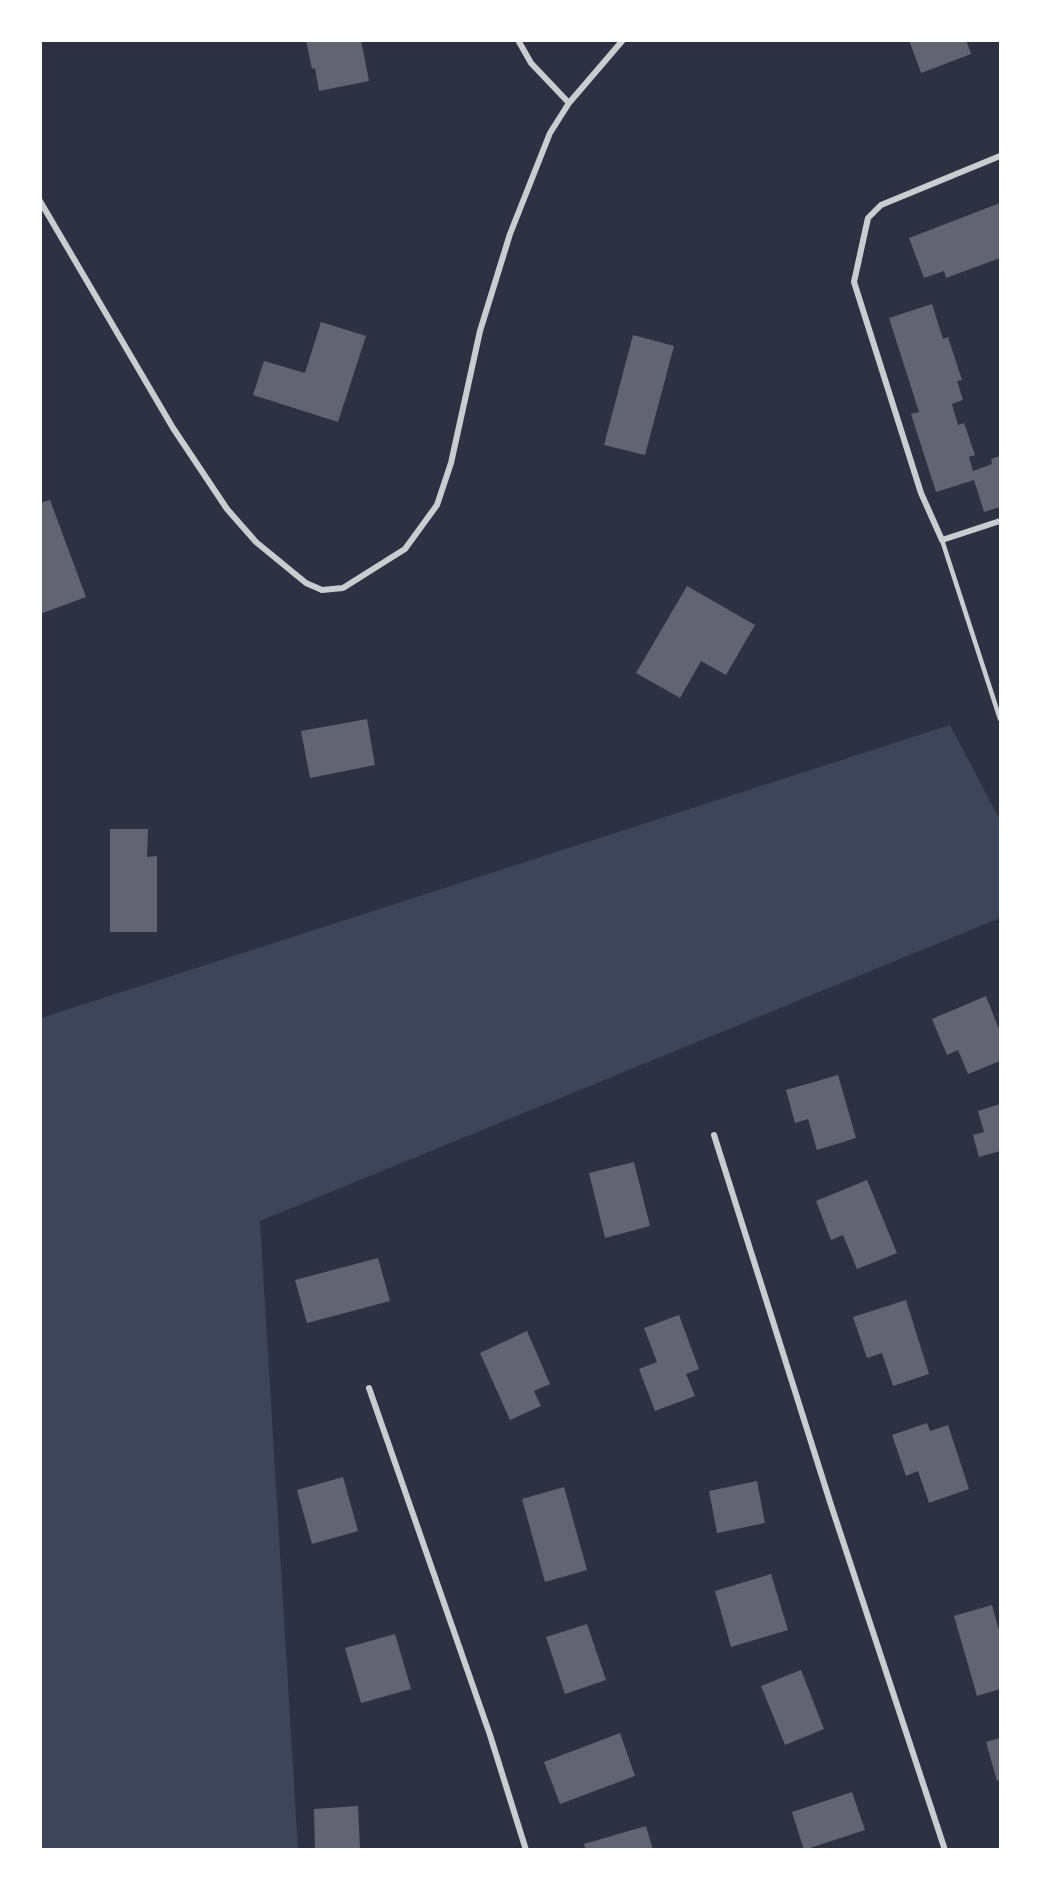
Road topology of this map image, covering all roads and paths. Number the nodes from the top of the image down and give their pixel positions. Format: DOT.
graph roads {
  1 [pos="518,40"];
  2 [pos="623,40"];
  3 [pos="569,103"];
  4 [pos="1000,156"];
  5 [pos="40,201"];
  6 [pos="1000,521"];
  7 [pos="942,540"];
  8 [pos="1000,719"];
  9 [pos="714,1135"];
  10 [pos="369,1388"];
  11 [pos="526,1850"];
  12 [pos="945,1850"];
  1 -- 3 [label="street"];
  2 -- 3 [label="street"];
  3 -- 5 [label="street"];
  4 -- 7 [label="street"];
  6 -- 7 [label="street"];
  7 -- 8 [label="lane"];
  9 -- 12 [label="street"];
  10 -- 11 [label="street"];
}
